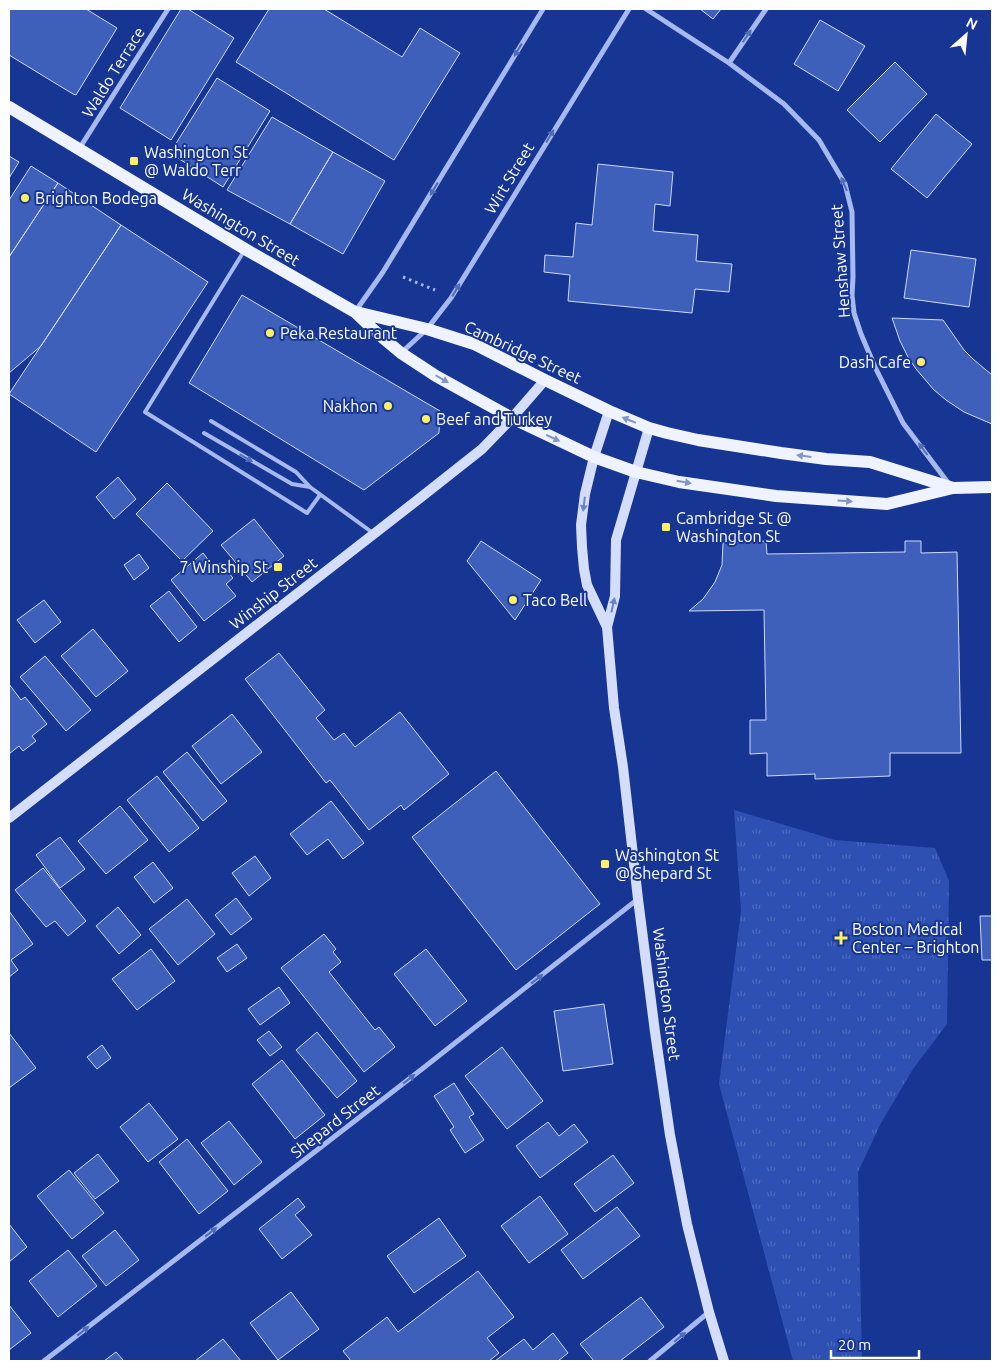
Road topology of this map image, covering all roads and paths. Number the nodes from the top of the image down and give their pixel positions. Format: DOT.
graph roads {
  1 [pos="168,9"];
  2 [pos="543,9"];
  3 [pos="628,9"];
  4 [pos="646,9"];
  5 [pos="766,9"];
  6 [pos="729,64"];
  7 [pos="9,107"];
  8 [pos="79,149"];
  9 [pos="245,250"];
  10 [pos="403,277"];
  11 [pos="435,290"];
  12 [pos="355,312"];
  13 [pos="427,329"];
  14 [pos="401,353"];
  15 [pos="545,380"];
  16 [pos="609,411"];
  17 [pos="512,418"];
  18 [pos="211,421"];
  19 [pos="649,428"];
  20 [pos="204,433"];
  21 [pos="594,456"];
  22 [pos="636,472"];
  23 [pos="310,487"];
  24 [pos="992,487"];
  25 [pos="953,488"];
  26 [pos="320,495"];
  27 [pos="375,534"];
  28 [pos="607,627"];
  29 [pos="9,818"];
  30 [pos="638,899"];
  31 [pos="709,1312"];
  32 [pos="44,1361"];
  33 [pos="650,1361"];
  34 [pos="724,1361"];
  1 -- 8 [label="street, Waldo Terrace"];
  2 -- 12 [label="street, one-way"];
  13 -- 3 [label="street, Wirt Street, one-way"];
  4 -- 6 [label="street, Henshaw Street"];
  6 -- 5 [label="street, one-way"];
  25 -- 6 [label="street, Henshaw Street, one-way"];
  7 -- 8 [label="main road, Washington Street"];
  8 -- 9 [label="main road, Washington Street"];
  9 -- 12 [label="main road, Washington Street"];
  9 -- 26 [label="lane"];
  10 -- 11 [label="path"];
  12 -- 13 [label="main road, Cambridge Street"];
  12 -- 14 [label="main road, Cambridge Street"];
  13 -- 14 [label="street, Wirt Street"];
  13 -- 15 [label="main road, Cambridge Street"];
  14 -- 17 [label="main road, Cambridge Street, one-way"];
  15 -- 16 [label="main road, Cambridge Street"];
  15 -- 17 [label="main road, Winship Street"];
  19 -- 16 [label="main road, Cambridge Street, one-way"];
  16 -- 21 [label="main road, Washington Street"];
  17 -- 21 [label="main road, Cambridge Street, one-way"];
  17 -- 27 [label="main road, Winship Street"];
  18 -- 23 [label="lane"];
  19 -- 22 [label="main road, Washington Street"];
  25 -- 19 [label="main road, Cambridge Street, one-way"];
  20 -- 23 [label="lane, one-way"];
  21 -- 22 [label="main road, Cambridge Street"];
  21 -- 28 [label="main road, Washington Street, one-way"];
  22 -- 25 [label="main road, Cambridge Street, one-way"];
  28 -- 22 [label="main road, Washington Street, one-way"];
  23 -- 26 [label="lane"];
  24 -- 25 [label="main road, Cambridge Street"];
  26 -- 27 [label="lane"];
  27 -- 29 [label="main road, Winship Street"];
  28 -- 30 [label="main road, Washington Street"];
  30 -- 31 [label="main road, Washington Street"];
  32 -- 30 [label="street, Shepard Street, one-way"];
  33 -- 31 [label="street, one-way"];
  31 -- 34 [label="main road, Washington Street"];
}
